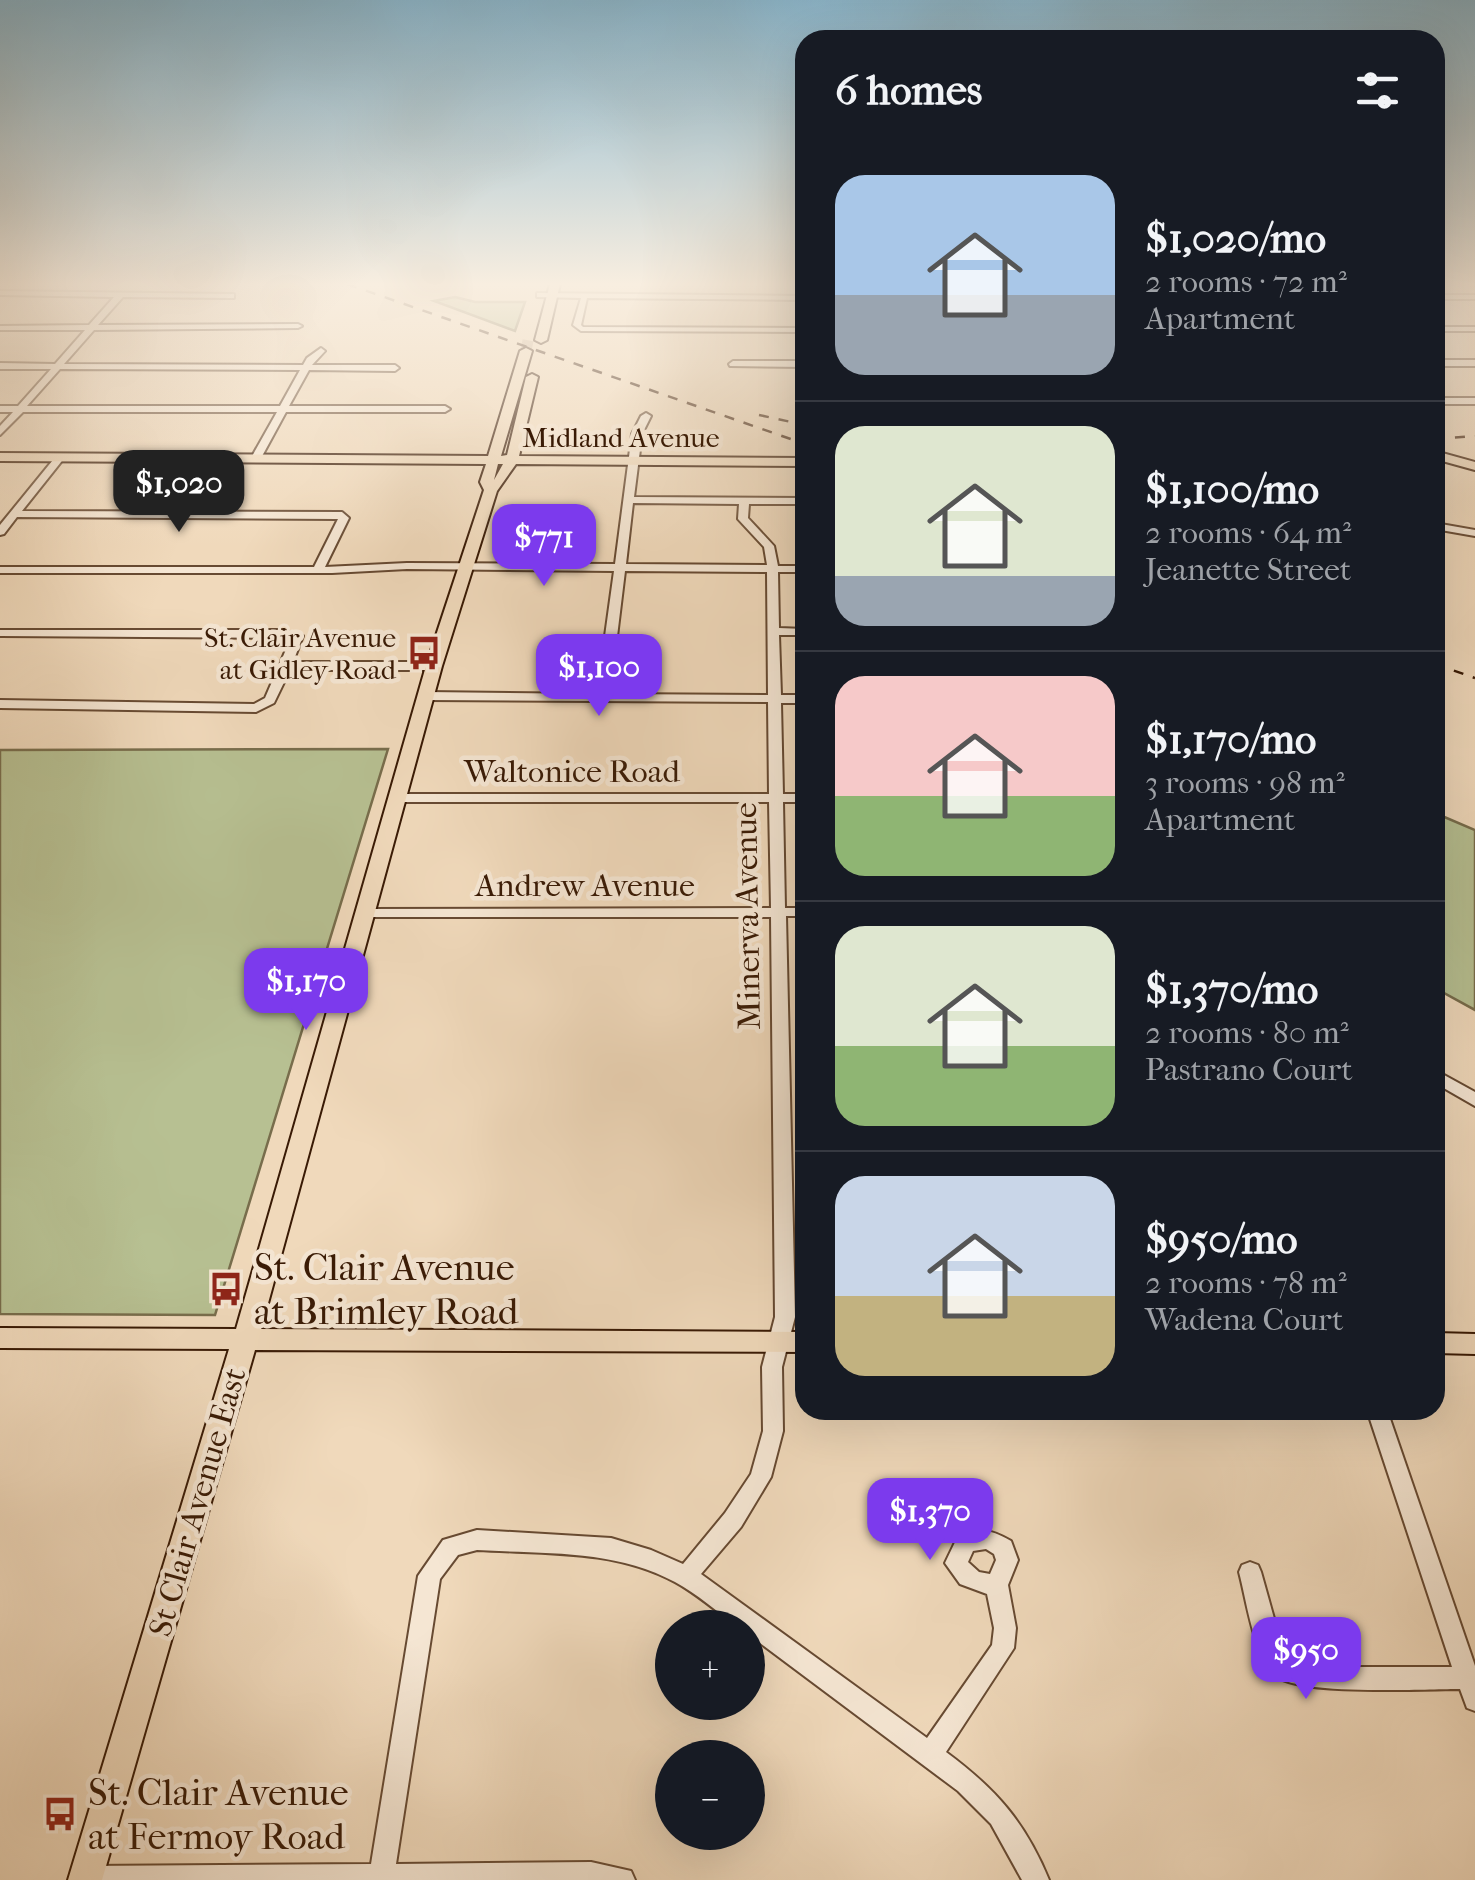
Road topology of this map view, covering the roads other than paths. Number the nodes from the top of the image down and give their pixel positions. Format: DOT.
graph roads {
  1 [pos="54,372"];
  2 [pos="304,372"];
  3 [pos="525,372"];
  4 [pos="528,372"];
  5 [pos="1445,401"];
  6 [pos="1475,401"];
  7 [pos="0,409"];
  8 [pos="21,409"];
  9 [pos="284,409"];
  10 [pos="446,409"];
  11 [pos="646,416"];
  12 [pos="0,432"];
  13 [pos="1445,456"];
  14 [pos="0,457"];
  15 [pos="60,457"];
  16 [pos="256,458"];
  17 [pos="493,459"];
  18 [pos="795,459"];
  19 [pos="511,460"];
  20 [pos="634,460"];
  21 [pos="1471,460"];
  22 [pos="492,490"];
  23 [pos="628,500"];
  24 [pos="744,501"];
  25 [pos="795,501"];
  26 [pos="14,514"];
  27 [pos="1445,528"];
  28 [pos="0,532"];
  29 [pos="1475,534"];
  30 [pos="469,568"];
  31 [pos="619,568"];
  32 [pos="772,569"];
  33 [pos="795,569"];
  34 [pos="0,570"];
  35 [pos="318,570"];
  36 [pos="773,631"];
  37 [pos="795,632"];
  38 [pos="0,633"];
  39 [pos="284,666"];
  40 [pos="434,666"];
  41 [pos="426,696"];
  42 [pos="603,698"];
  43 [pos="774,699"];
  44 [pos="795,699"];
  45 [pos="0,704"];
  46 [pos="400,798"];
  47 [pos="776,798"];
  48 [pos="795,798"];
  49 [pos="778,912"];
  50 [pos="795,912"];
  51 [pos="366,913"];
  52 [pos="1445,1082"];
  53 [pos="1475,1100"];
  54 [pos="0,1338"];
  55 [pos="246,1339"];
  56 [pos="792,1342"];
  57 [pos="1445,1344"];
  58 [pos="1475,1344"];
  59 [pos="1380,1420"];
  60 [pos="1250,1572"];
  61 [pos="686,1576"];
  62 [pos="997,1585"];
  63 [pos="1471,1689"];
  64 [pos="930,1754"];
  65 [pos="382,1874"];
  66 [pos="85,1880"];
  67 [pos="622,1880"];
  68 [pos="1036,1880"];
  1 -- 8 [label="street"];
  2 -- 9 [label="street"];
  3 -- 17 [label="main road, St Clair Avenue East"];
  4 -- 19 [label="main road, St Clair Avenue East"];
  5 -- 6 [label="street"];
  7 -- 8 [label="street"];
  8 -- 9 [label="street"];
  8 -- 12 [label="street"];
  9 -- 10 [label="street"];
  9 -- 16 [label="street"];
  11 -- 20 [label="street"];
  13 -- 21 [label="main road"];
  14 -- 15 [label="main road, Midland Avenue"];
  15 -- 16 [label="main road, Midland Avenue"];
  15 -- 26 [label="street"];
  16 -- 17 [label="main road, Midland Avenue"];
  17 -- 19 [label="main road, Midland Avenue"];
  17 -- 22 [label="main road, St Clair Avenue East"];
  18 -- 20 [label="main road, Midland Avenue"];
  19 -- 20 [label="main road, Midland Avenue"];
  19 -- 22 [label="main road, St Clair Avenue East"];
  20 -- 23 [label="street"];
  22 -- 30 [label="main road, St Clair Avenue East"];
  23 -- 24 [label="street"];
  23 -- 31 [label="street"];
  24 -- 25 [label="street"];
  24 -- 32 [label="street, Minerva Avenue"];
  26 -- 28 [label="street"];
  26 -- 35 [label="street"];
  27 -- 29 [label="street"];
  30 -- 31 [label="street"];
  30 -- 35 [label="street"];
  30 -- 40 [label="main road, St Clair Avenue East"];
  31 -- 32 [label="street"];
  31 -- 42 [label="street"];
  32 -- 33 [label="street"];
  32 -- 36 [label="street, Minerva Avenue"];
  34 -- 35 [label="street"];
  36 -- 37 [label="street"];
  36 -- 43 [label="street, Minerva Avenue"];
  38 -- 39 [label="street"];
  39 -- 40 [label="street"];
  39 -- 45 [label="street"];
  40 -- 41 [label="main road, St Clair Avenue East"];
  41 -- 42 [label="street"];
  41 -- 46 [label="main road, St Clair Avenue East"];
  42 -- 43 [label="street"];
  43 -- 44 [label="street"];
  43 -- 47 [label="street, Minerva Avenue"];
  46 -- 47 [label="street, Waltonice Road"];
  46 -- 51 [label="main road, St Clair Avenue East"];
  47 -- 48 [label="street, Waltonice Road"];
  47 -- 49 [label="street, Minerva Avenue"];
  49 -- 50 [label="street, Andrew Avenue"];
  49 -- 51 [label="street, Andrew Avenue"];
  49 -- 56 [label="street, Minerva Avenue"];
  51 -- 55 [label="main road, St Clair Avenue East"];
  52 -- 53 [label="street"];
  54 -- 55 [label="main road"];
  55 -- 56 [label="main road"];
  55 -- 66 [label="main road, St Clair Avenue East"];
  56 -- 61 [label="street, Minerva Avenue"];
  57 -- 58 [label="main road"];
  59 -- 63 [label="street"];
  60 -- 63 [label="street"];
  61 -- 64 [label="street"];
  61 -- 65 [label="street"];
  62 -- 64 [label="street"];
  64 -- 68 [label="street"];
  65 -- 66 [label="street"];
  65 -- 67 [label="street"];
}
